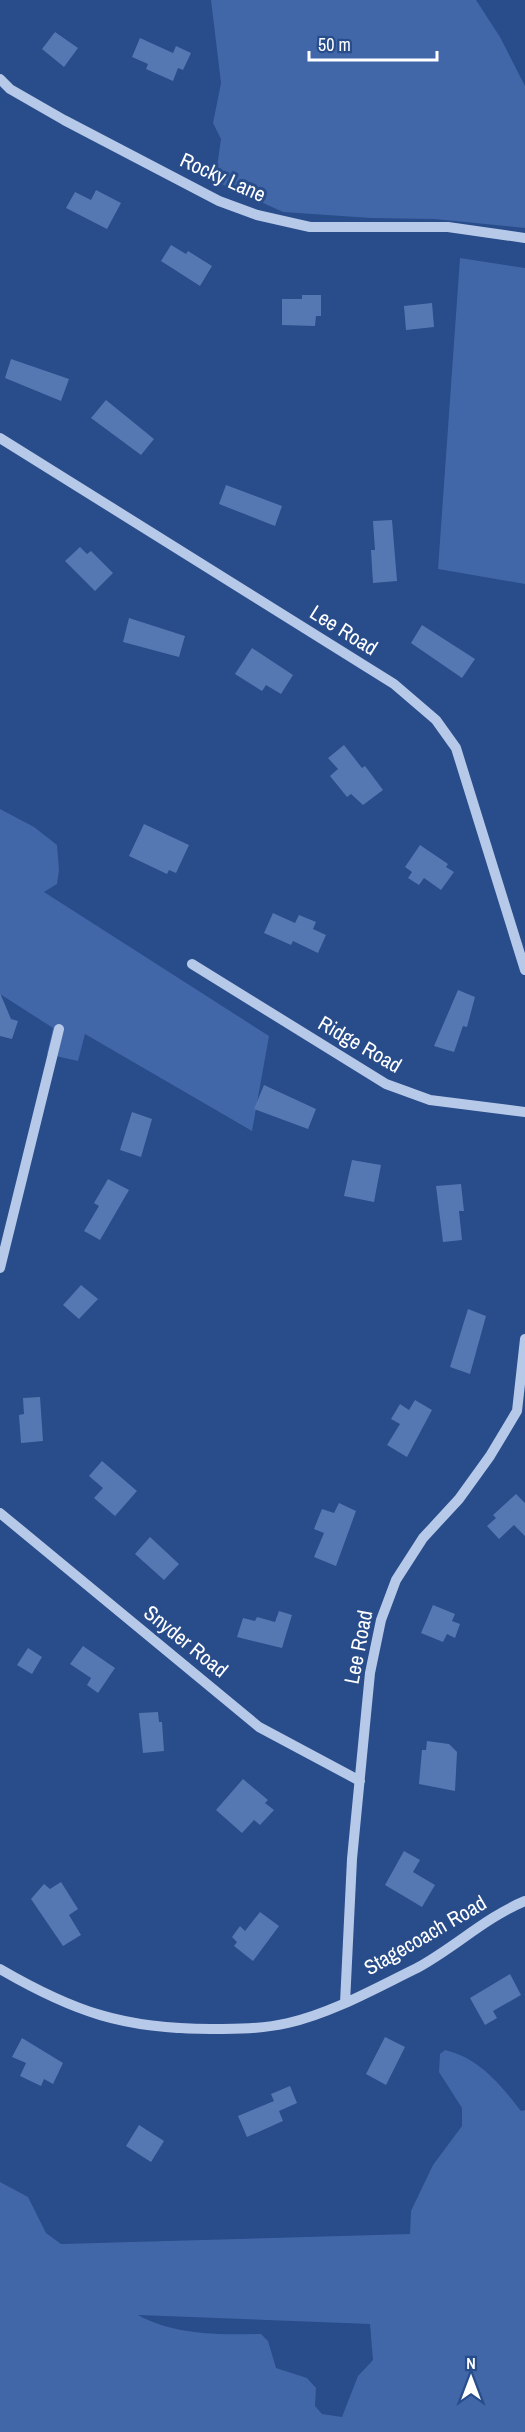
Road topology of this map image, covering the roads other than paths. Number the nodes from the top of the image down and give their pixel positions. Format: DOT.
graph roads {
  1 [pos="0,80"];
  2 [pos="525,238"];
  3 [pos="0,438"];
  4 [pos="192,964"];
  5 [pos="525,970"];
  6 [pos="59,1029"];
  7 [pos="525,1112"];
  8 [pos="0,1268"];
  9 [pos="525,1339"];
  10 [pos="0,1514"];
  11 [pos="360,1780"];
  12 [pos="525,1900"];
  13 [pos="0,1968"];
  14 [pos="345,2003"];
  1 -- 2 [label="street, Rocky Lane"];
  3 -- 5 [label="street, Lee Road"];
  4 -- 7 [label="street, Ridge Road"];
  6 -- 8 [label="street"];
  9 -- 11 [label="street, Lee Road"];
  10 -- 11 [label="street, Snyder Road"];
  11 -- 14 [label="street, Lee Road"];
  12 -- 14 [label="street, Stagecoach Road"];
  13 -- 14 [label="street, Stagecoach Road"];
}
